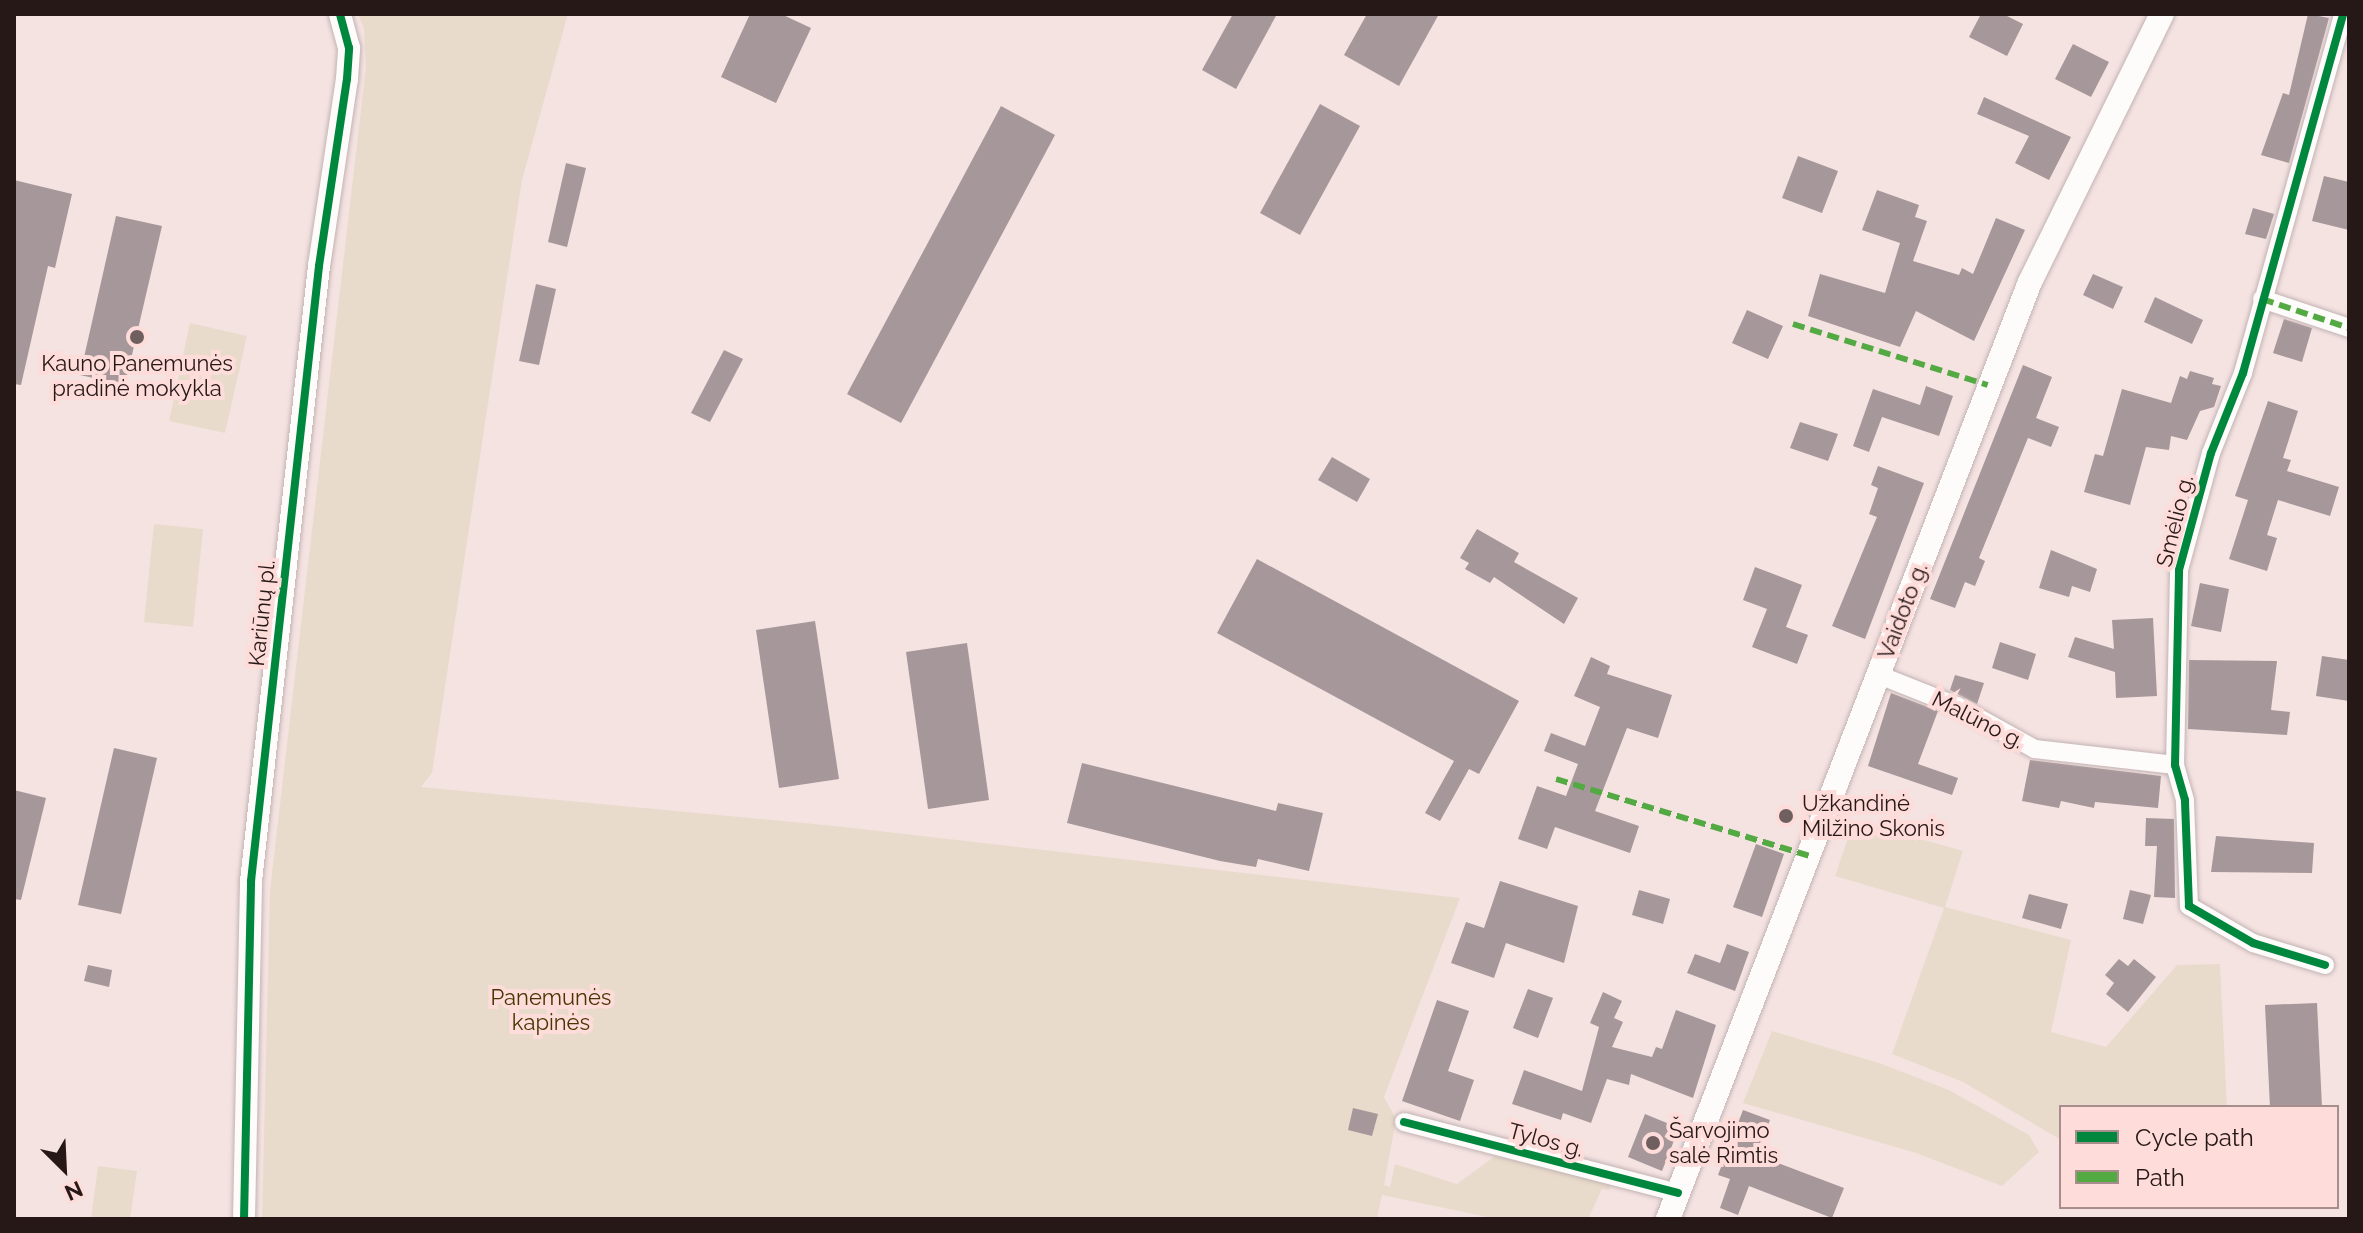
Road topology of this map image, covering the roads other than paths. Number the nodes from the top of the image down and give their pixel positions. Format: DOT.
graph roads {
  1 [pos="340,14"];
  2 [pos="2162,14"];
  3 [pos="2343,14"];
  4 [pos="2262,299"];
  5 [pos="2349,328"];
  6 [pos="1879,675"];
  7 [pos="2175,765"];
  8 [pos="2325,965"];
  9 [pos="1404,1122"];
  10 [pos="1678,1193"];
  11 [pos="244,1219"];
  12 [pos="1668,1219"];
  1 -- 11 [label="street, Kariūnų pl."];
  2 -- 6 [label="main road, Vaidoto g."];
  3 -- 4 [label="street, Smėlio g."];
  4 -- 5 [label="street"];
  4 -- 7 [label="street, Smėlio g."];
  6 -- 7 [label="street, Malūno g."];
  6 -- 10 [label="main road, Vaidoto g."];
  7 -- 8 [label="street, Smėlio g."];
  9 -- 10 [label="street, Tylos g."];
  10 -- 12 [label="main road, Vaidoto g."];
}
